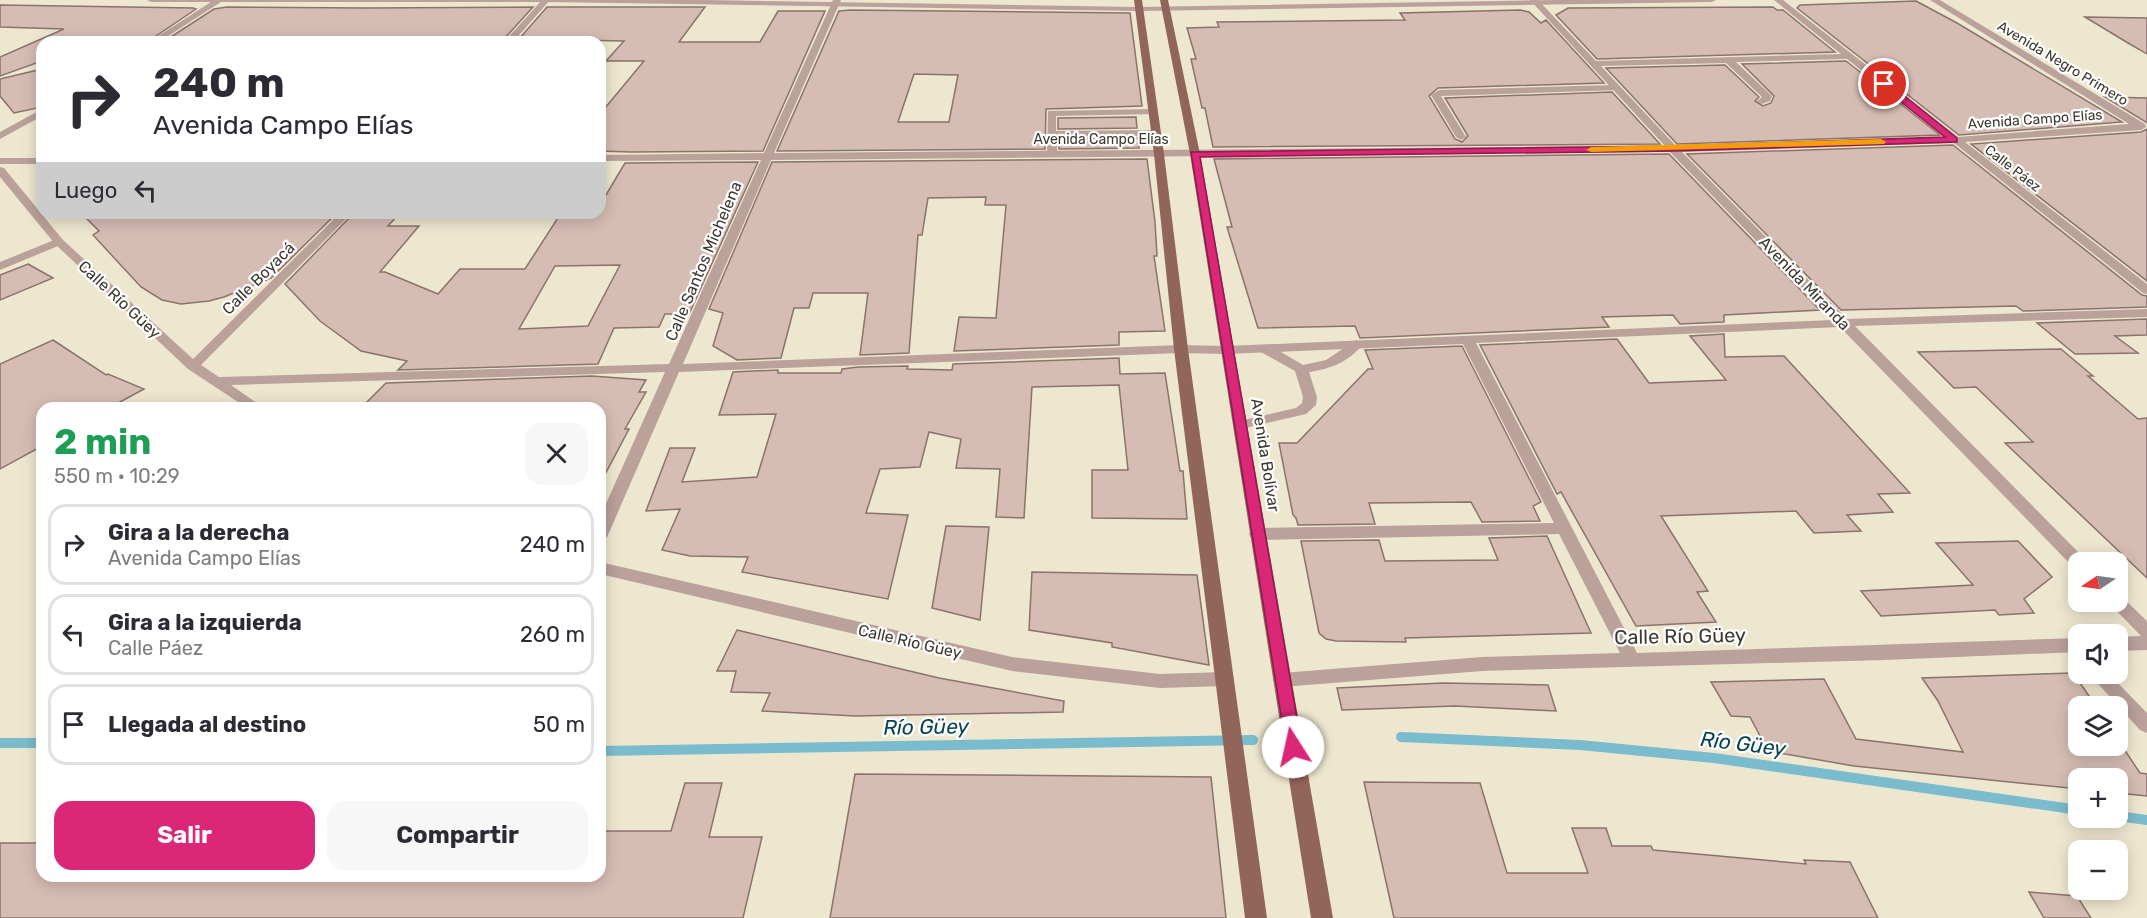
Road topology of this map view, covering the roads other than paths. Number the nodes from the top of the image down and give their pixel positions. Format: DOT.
graph roads {
  1 [pos="151,0"];
  2 [pos="546,0"];
  3 [pos="1712,0"];
  4 [pos="1778,0"];
  5 [pos="1934,0"];
  6 [pos="220,1"];
  7 [pos="836,2"];
  8 [pos="1536,2"];
  9 [pos="1138,5"];
  10 [pos="1164,5"];
  11 [pos="163,36"];
  12 [pos="513,36"];
  13 [pos="1849,56"];
  14 [pos="1729,61"];
  15 [pos="1594,64"];
  16 [pos="1616,88"];
  17 [pos="1762,101"];
  18 [pos="1116,112"];
  19 [pos="1153,112"];
  20 [pos="36,115"];
  21 [pos="2144,128"];
  22 [pos="1118,133"];
  23 [pos="1156,133"];
  24 [pos="1052,134"];
  25 [pos="0,136"];
  26 [pos="1461,137"];
  27 [pos="1954,140"];
  28 [pos="1674,149"];
  29 [pos="1052,154"];
  30 [pos="1120,154"];
  31 [pos="1159,154"];
  32 [pos="1195,154"];
  33 [pos="766,156"];
  34 [pos="606,158"];
  35 [pos="0,161"];
  36 [pos="36,161"];
  37 [pos="0,170"];
  38 [pos="36,214"];
  39 [pos="40,219"];
  40 [pos="340,219"];
  41 [pos="59,242"];
  42 [pos="0,266"];
  43 [pos="2147,290"];
  44 [pos="2147,313"];
  45 [pos="1843,323"];
  46 [pos="1468,340"];
  47 [pos="1356,344"];
  48 [pos="1264,348"];
  49 [pos="1181,349"];
  50 [pos="1227,350"];
  51 [pos="193,366"];
  52 [pos="674,368"];
  53 [pos="1301,369"];
  54 [pos="216,381"];
  55 [pos="248,402"];
  56 [pos="1240,425"];
  57 [pos="606,522"];
  58 [pos="1565,528"];
  59 [pos="1257,534"];
  60 [pos="2068,552"];
  61 [pos="606,569"];
  62 [pos="2127,612"];
  63 [pos="2147,632"];
  64 [pos="2147,643"];
  65 [pos="2128,644"];
  66 [pos="2068,648"];
  67 [pos="1632,660"];
  68 [pos="1225,679"];
  69 [pos="1282,680"];
  70 [pos="2107,684"];
  71 [pos="2147,726"];
  72 [pos="1256,918"];
  73 [pos="1322,918"];
  1 -- 6 [label="street"];
  2 -- 6 [label="street"];
  2 -- 7 [label="street"];
  2 -- 12 [label="street"];
  3 -- 8 [label="street"];
  4 -- 13 [label="street, Calle Páez"];
  5 -- 21 [label="street, Avenida Negro Primero"];
  6 -- 11 [label="street"];
  7 -- 9 [label="street"];
  7 -- 33 [label="street, Calle Santos Michelena"];
  8 -- 10 [label="street"];
  8 -- 15 [label="street, Avenida Miranda"];
  9 -- 10 [label="street"];
  9 -- 19 [label="main road"];
  10 -- 32 [label="main road, Avenida Bolívar"];
  13 -- 14 [label="street"];
  13 -- 27 [label="street, Calle Páez"];
  14 -- 15 [label="street"];
  14 -- 17 [label="street"];
  15 -- 16 [label="street, Avenida Miranda"];
  16 -- 26 [label="street"];
  16 -- 28 [label="street, Avenida Miranda"];
  18 -- 19 [label="street"];
  18 -- 22 [label="street"];
  18 -- 24 [label="street"];
  19 -- 23 [label="main road"];
  20 -- 25 [label="street"];
  21 -- 27 [label="street, Avenida Campo Elías"];
  22 -- 23 [label="street"];
  22 -- 24 [label="street"];
  22 -- 30 [label="street"];
  23 -- 31 [label="main road"];
  24 -- 29 [label="street"];
  27 -- 28 [label="street, Avenida Campo Elías"];
  27 -- 43 [label="street, Calle Páez"];
  28 -- 32 [label="street, Avenida Campo Elías"];
  28 -- 45 [label="street, Avenida Miranda"];
  29 -- 30 [label="street, Avenida Campo Elías"];
  29 -- 33 [label="street, Avenida Campo Elías"];
  30 -- 31 [label="street, Avenida Campo Elías"];
  31 -- 32 [label="street, Avenida Campo Elías"];
  31 -- 49 [label="main road"];
  32 -- 50 [label="main road, Avenida Bolívar"];
  33 -- 34 [label="street, Avenida Campo Elías"];
  33 -- 52 [label="street, Calle Santos Michelena"];
  35 -- 36 [label="street"];
  37 -- 38 [label="street, Calle Río Güey"];
  39 -- 41 [label="street, Calle Río Güey"];
  40 -- 51 [label="street, Calle Boyacá"];
  41 -- 42 [label="street"];
  41 -- 51 [label="street, Calle Río Güey"];
  44 -- 45 [label="street"];
  45 -- 46 [label="street"];
  45 -- 60 [label="street, Avenida Miranda"];
  46 -- 47 [label="street"];
  46 -- 58 [label="street"];
  47 -- 48 [label="street"];
  47 -- 53 [label="street"];
  48 -- 50 [label="street"];
  48 -- 53 [label="street"];
  49 -- 50 [label="street"];
  49 -- 52 [label="street"];
  49 -- 68 [label="main road"];
  50 -- 56 [label="main road, Avenida Bolívar"];
  51 -- 54 [label="street, Calle Río Güey"];
  52 -- 54 [label="street"];
  52 -- 57 [label="street, Calle Santos Michelena"];
  53 -- 56 [label="street"];
  54 -- 55 [label="street, Calle Río Güey"];
  56 -- 59 [label="main road, Avenida Bolívar"];
  58 -- 59 [label="street"];
  58 -- 67 [label="street"];
  59 -- 69 [label="main road, Avenida Bolívar"];
  61 -- 68 [label="street, Calle Río Güey"];
  62 -- 63 [label="street"];
  64 -- 65 [label="street"];
  66 -- 67 [label="street, Calle Río Güey"];
  67 -- 69 [label="street, Calle Río Güey"];
  68 -- 72 [label="main road"];
  69 -- 73 [label="main road, Avenida Bolívar"];
  70 -- 71 [label="street"];
}
